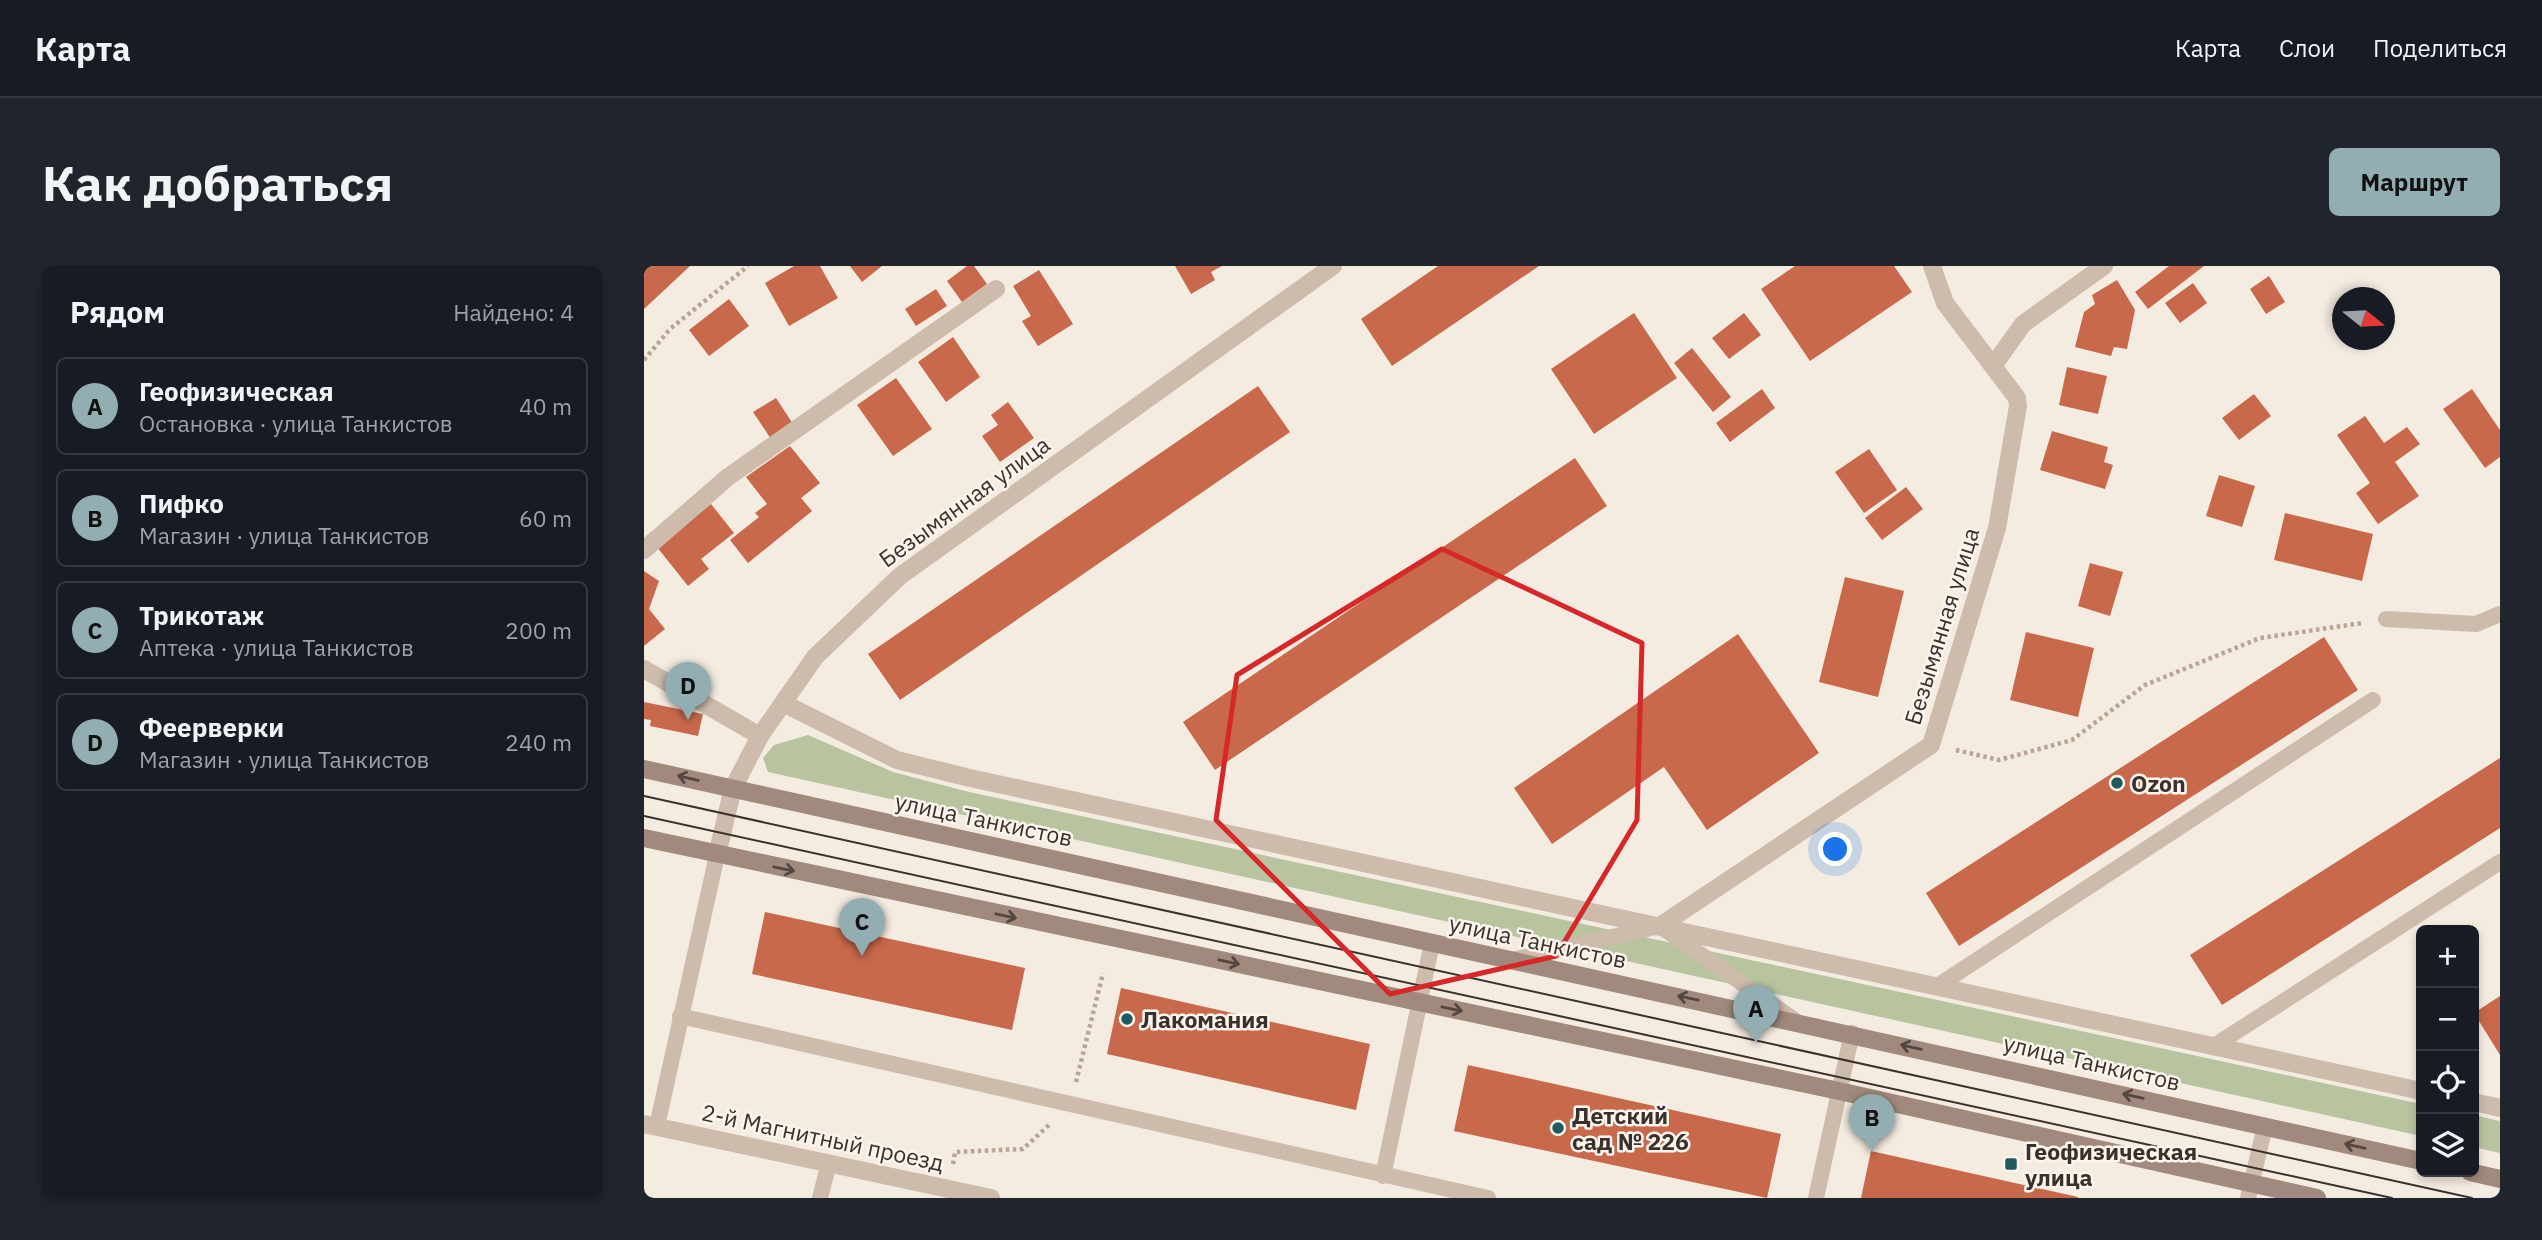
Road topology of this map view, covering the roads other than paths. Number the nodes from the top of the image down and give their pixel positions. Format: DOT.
graph roads {
  1 [pos="1333,266"];
  2 [pos="1932,266"];
  3 [pos="2104,266"];
  4 [pos="996,289"];
  5 [pos="1993,366"];
  6 [pos="644,550"];
  7 [pos="2500,614"];
  8 [pos="2386,619"];
  9 [pos="644,669"];
  10 [pos="2373,700"];
  11 [pos="783,703"];
  12 [pos="760,736"];
  13 [pos="644,769"];
  14 [pos="733,788"];
  15 [pos="644,838"];
  16 [pos="717,855"];
  17 [pos="2500,862"];
  18 [pos="1660,926"];
  19 [pos="1432,943"];
  20 [pos="1512,960"];
  21 [pos="1936,987"];
  22 [pos="1420,1002"];
  23 [pos="680,1016"];
  24 [pos="1796,1021"];
  25 [pos="1852,1033"];
  26 [pos="2214,1046"];
  27 [pos="2416,1090"];
  28 [pos="1839,1091"];
  29 [pos="2479,1103"];
  30 [pos="2498,1105"];
  31 [pos="651,1125"];
  32 [pos="2265,1126"];
  33 [pos="2416,1160"];
  34 [pos="829,1163"];
  35 [pos="2479,1174"];
  36 [pos="1383,1176"];
  37 [pos="2500,1178"];
  38 [pos="2250,1191"];
  39 [pos="820,1198"];
  40 [pos="990,1198"];
  41 [pos="1488,1198"];
  42 [pos="1816,1198"];
  43 [pos="2317,1198"];
  1 -- 11 [label="street, Безымянная улица"];
  2 -- 5 [label="street, Безымянная улица"];
  3 -- 5 [label="street"];
  4 -- 6 [label="street"];
  5 -- 18 [label="street, Безымянная улица"];
  7 -- 8 [label="lane"];
  9 -- 12 [label="street"];
  10 -- 21 [label="lane"];
  11 -- 12 [label="street, Безымянная улица"];
  11 -- 18 [label="street"];
  12 -- 14 [label="street, Безымянная улица"];
  14 -- 13 [label="main road, улица Танкистов, one-way"];
  14 -- 16 [label="street, Безымянная улица"];
  14 -- 19 [label="main road, улица Танкистов"];
  15 -- 16 [label="main road"];
  16 -- 22 [label="main road, one-way"];
  16 -- 23 [label="lane"];
  17 -- 26 [label="lane"];
  18 -- 20 [label="lane"];
  18 -- 21 [label="street"];
  18 -- 24 [label="lane"];
  19 -- 20 [label="main road, улица Танкистов"];
  19 -- 22 [label="lane"];
  24 -- 20 [label="main road, улица Танкистов, one-way"];
  21 -- 26 [label="street"];
  22 -- 28 [label="main road, one-way"];
  22 -- 36 [label="lane"];
  23 -- 31 [label="lane"];
  23 -- 36 [label="lane"];
  24 -- 25 [label="main road, улица Танкистов"];
  25 -- 28 [label="lane"];
  32 -- 25 [label="main road, улица Танкистов, one-way"];
  26 -- 27 [label="street"];
  28 -- 38 [label="main road"];
  28 -- 42 [label="lane"];
  29 -- 30 [label="street"];
  31 -- 34 [label="street, 2-й Магнитный проезд"];
  33 -- 32 [label="main road, улица Танкистов, one-way"];
  32 -- 38 [label="lane"];
  34 -- 39 [label="lane"];
  34 -- 40 [label="street, 2-й Магнитный проезд"];
  35 -- 37 [label="main road"];
  36 -- 41 [label="lane"];
  38 -- 43 [label="main road"];
}
